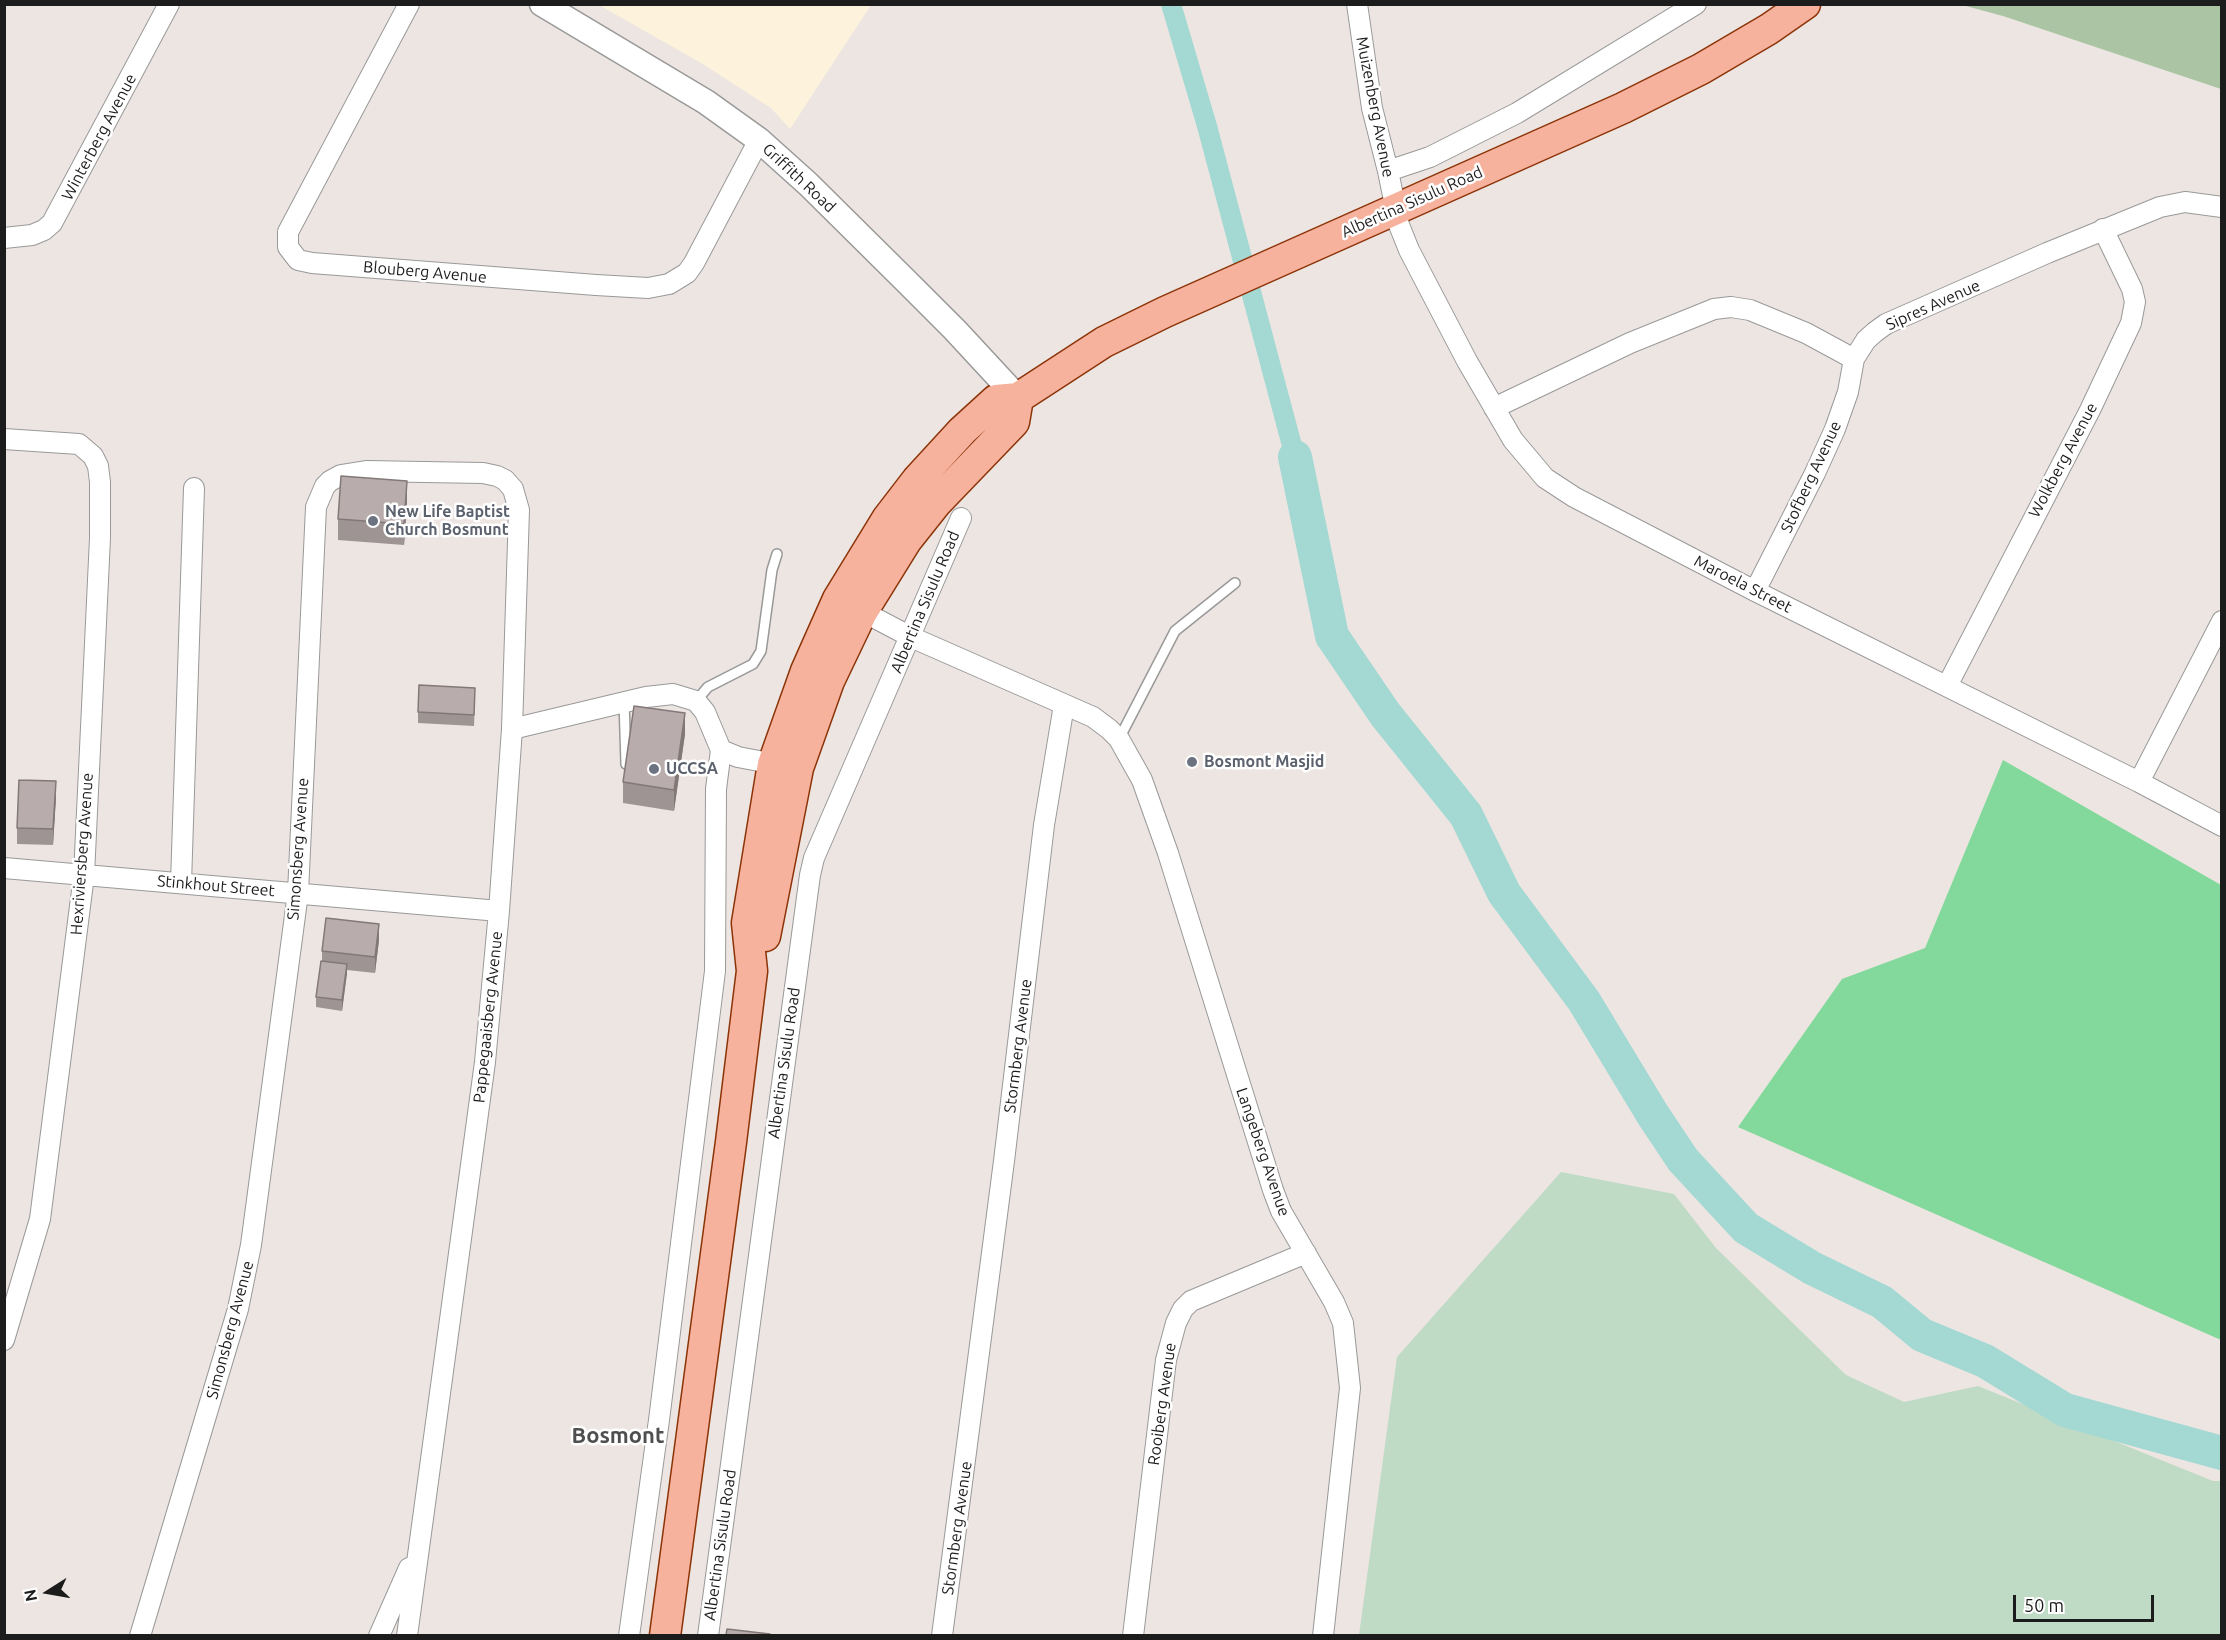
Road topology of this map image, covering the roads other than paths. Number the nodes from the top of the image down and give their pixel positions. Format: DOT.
graph roads {
  1 [pos="169,4"];
  2 [pos="409,4"];
  3 [pos="542,4"];
  4 [pos="1357,4"];
  5 [pos="1696,4"];
  6 [pos="1805,4"];
  7 [pos="759,140"];
  8 [pos="1388,171"];
  9 [pos="2222,207"];
  10 [pos="1395,209"];
  11 [pos="2103,229"];
  12 [pos="4,238"];
  13 [pos="1854,359"];
  14 [pos="1018,398"];
  15 [pos="1494,408"];
  16 [pos="4,439"];
  17 [pos="194,488"];
  18 [pos="961,518"];
  19 [pos="777,554"];
  20 [pos="1235,583"];
  21 [pos="1755,591"];
  22 [pos="850,605"];
  23 [pos="2222,621"];
  24 [pos="911,637"];
  25 [pos="1947,686"];
  26 [pos="624,701"];
  27 [pos="696,701"];
  28 [pos="1064,705"];
  29 [pos="512,729"];
  30 [pos="1119,739"];
  31 [pos="721,750"];
  32 [pos="626,764"];
  33 [pos="786,766"];
  34 [pos="2139,782"];
  35 [pos="2222,826"];
  36 [pos="4,868"];
  37 [pos="84,875"];
  38 [pos="181,883"];
  39 [pos="298,893"];
  40 [pos="499,912"];
  41 [pos="1306,1253"];
  42 [pos="4,1340"];
  43 [pos="418,1546"];
  44 [pos="141,1635"];
  45 [pos="379,1635"];
  46 [pos="407,1635"];
  47 [pos="628,1635"];
  48 [pos="665,1635"];
  49 [pos="708,1635"];
  50 [pos="942,1635"];
  51 [pos="1133,1635"];
  52 [pos="1323,1635"];
  1 -- 12 [label="street, Winterberg Avenue"];
  2 -- 7 [label="street, Blouberg Avenue"];
  3 -- 7 [label="street, Griffith Road"];
  4 -- 8 [label="street, Muizenberg Avenue"];
  5 -- 8 [label="street"];
  6 -- 10 [label="main road, Albertina Sisulu Road"];
  7 -- 14 [label="street, Griffith Road"];
  8 -- 10 [label="street, Muizenberg Avenue"];
  9 -- 11 [label="street, Sipres Avenue"];
  10 -- 14 [label="main road, Albertina Sisulu Road"];
  10 -- 15 [label="street, Maroela Street"];
  11 -- 13 [label="street, Sipres Avenue"];
  11 -- 25 [label="street, Wolkberg Avenue"];
  13 -- 15 [label="street"];
  13 -- 21 [label="street, Stofberg Avenue"];
  14 -- 22 [label="main road, Albertina Sisulu Road"];
  15 -- 21 [label="street, Maroela Street"];
  16 -- 37 [label="street, Hexriviersberg Avenue"];
  17 -- 38 [label="street"];
  18 -- 24 [label="street, Albertina Sisulu Road"];
  19 -- 27 [label="lane"];
  20 -- 30 [label="lane"];
  21 -- 25 [label="street, Maroela Street"];
  22 -- 24 [label="street"];
  22 -- 33 [label="main road, Albertina Sisulu Road"];
  23 -- 34 [label="street"];
  24 -- 28 [label="street"];
  24 -- 49 [label="street, Albertina Sisulu Road"];
  25 -- 34 [label="street, Maroela Street"];
  26 -- 27 [label="street"];
  26 -- 29 [label="street"];
  26 -- 32 [label="lane"];
  27 -- 31 [label="street"];
  28 -- 30 [label="street, Langeberg Avenue"];
  28 -- 50 [label="street, Stormberg Avenue"];
  29 -- 39 [label="street, Simonsberg Avenue"];
  29 -- 40 [label="street, Pappegaaisberg Avenue"];
  30 -- 41 [label="street, Langeberg Avenue"];
  31 -- 33 [label="street"];
  31 -- 47 [label="street"];
  33 -- 48 [label="main road, Albertina Sisulu Road"];
  34 -- 35 [label="street, Maroela Street"];
  36 -- 37 [label="street, Stinkhout Street"];
  37 -- 38 [label="street, Stinkhout Street"];
  37 -- 42 [label="street, Hexriviersberg Avenue"];
  38 -- 39 [label="street, Stinkhout Street"];
  39 -- 40 [label="street, Stinkhout Street"];
  39 -- 44 [label="street, Simonsberg Avenue"];
  40 -- 43 [label="street, Pappegaaisberg Avenue"];
  41 -- 51 [label="street, Rooiberg Avenue"];
  41 -- 52 [label="street, Langeberg Avenue"];
  43 -- 45 [label="street, Pappegaaisberg Avenue"];
  43 -- 46 [label="street, Pappegaaisberg Avenue"];
}
